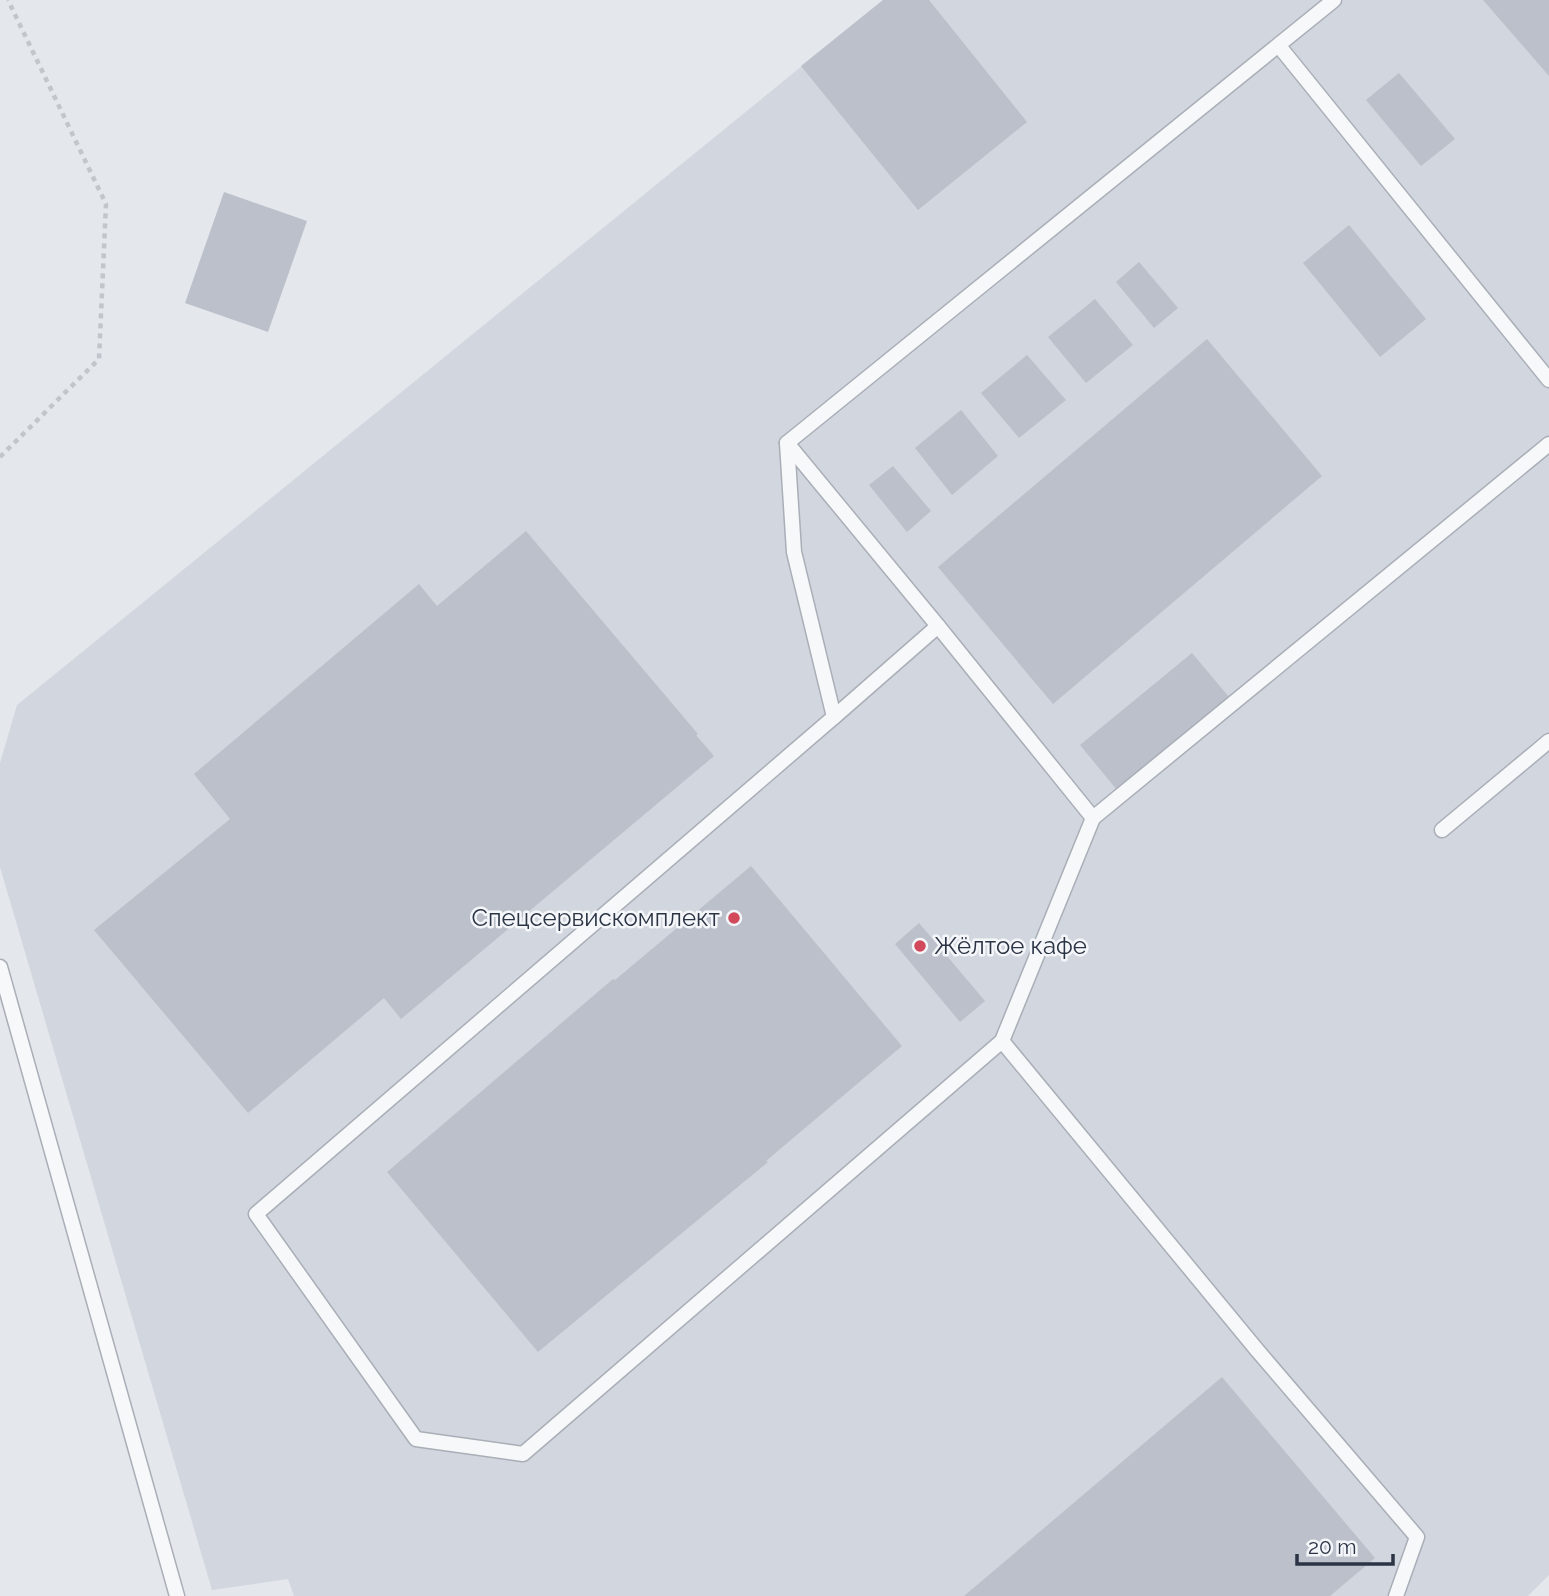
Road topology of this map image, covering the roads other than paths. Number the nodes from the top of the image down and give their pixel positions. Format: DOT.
graph roads {
  1 [pos="1334,0"];
  2 [pos="1279,46"];
  3 [pos="1549,380"];
  4 [pos="787,443"];
  5 [pos="1549,444"];
  6 [pos="938,626"];
  7 [pos="834,717"];
  8 [pos="1549,741"];
  9 [pos="1093,818"];
  10 [pos="1441,830"];
  11 [pos="0,967"];
  12 [pos="1002,1041"];
  13 [pos="177,1596"];
  14 [pos="1396,1596"];
  1 -- 2 [label="lane"];
  2 -- 3 [label="lane"];
  2 -- 4 [label="lane"];
  4 -- 6 [label="lane"];
  4 -- 7 [label="lane"];
  5 -- 9 [label="lane"];
  6 -- 7 [label="lane"];
  6 -- 9 [label="lane"];
  7 -- 12 [label="lane"];
  8 -- 10 [label="lane"];
  9 -- 12 [label="lane"];
  11 -- 13 [label="lane"];
  12 -- 14 [label="lane"];
}
